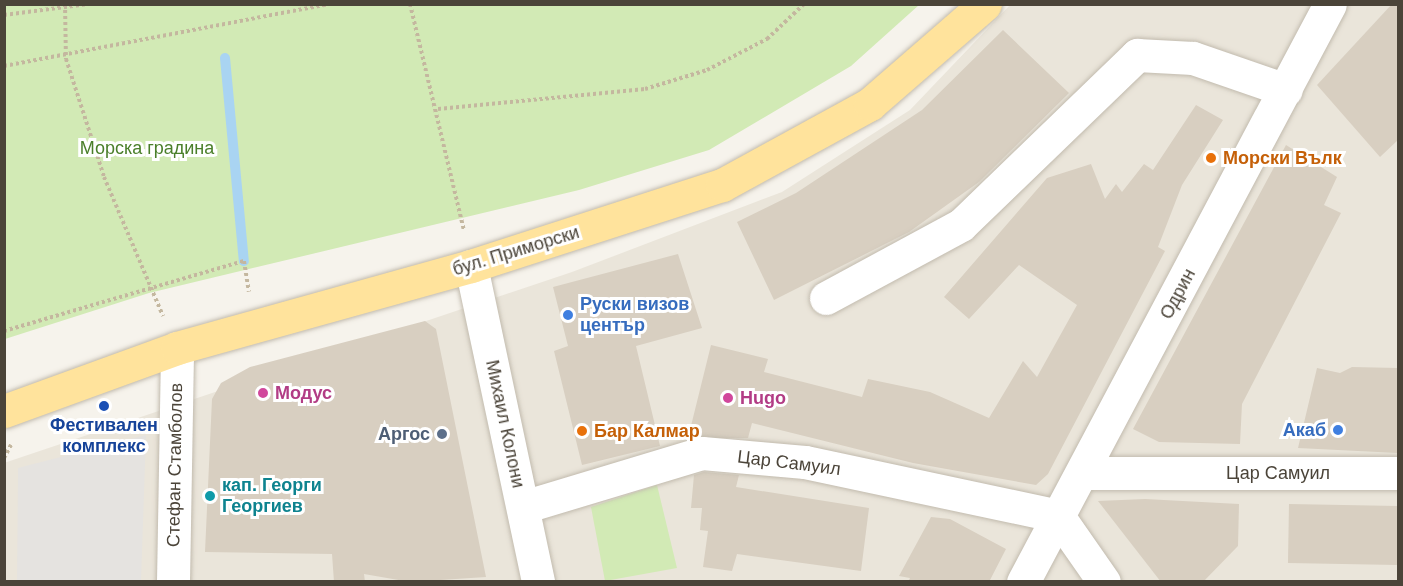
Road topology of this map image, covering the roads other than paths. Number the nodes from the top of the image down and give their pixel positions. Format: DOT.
graph roads {
  1 [pos="985,4"];
  2 [pos="1330,4"];
  3 [pos="1286,90"];
  4 [pos="471,266"];
  5 [pos="826,298"];
  6 [pos="177,348"];
  7 [pos="4,411"];
  8 [pos="1085,473"];
  9 [pos="1398,473"];
  10 [pos="523,507"];
  11 [pos="1058,516"];
  12 [pos="173,582"];
  13 [pos="538,582"];
  14 [pos="1023,582"];
  15 [pos="1104,582"];
  1 -- 4 [label="main road, бул. Приморски"];
  2 -- 3 [label="street, Одрин"];
  3 -- 5 [label="street"];
  3 -- 8 [label="street, Одрин"];
  4 -- 6 [label="main road, бул. Приморски"];
  4 -- 10 [label="street, Михаил Колони"];
  6 -- 7 [label="main road, бул. Приморски"];
  6 -- 12 [label="street, Стефан Стамболов"];
  8 -- 9 [label="street, Цар Самуил"];
  8 -- 11 [label="street, Одрин"];
  10 -- 11 [label="street, Цар Самуил"];
  10 -- 13 [label="street, Михаил Колони"];
  11 -- 14 [label="street, Одрин"];
  11 -- 15 [label="street"];
}
